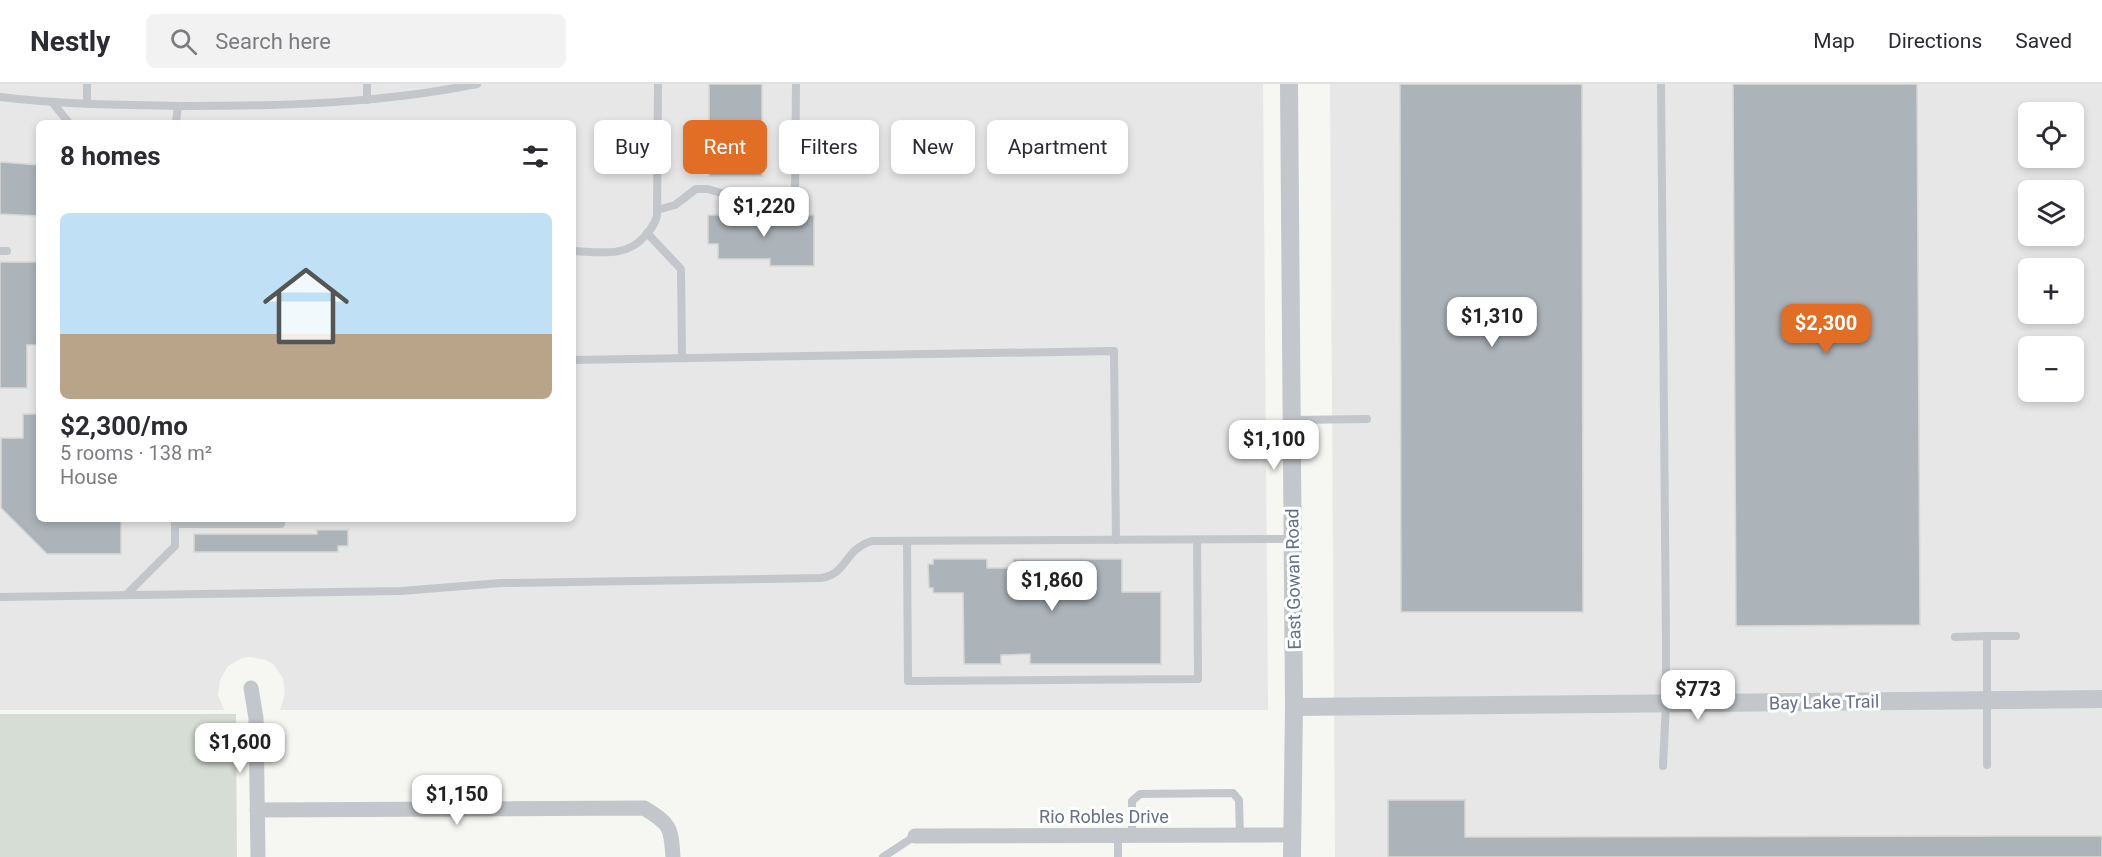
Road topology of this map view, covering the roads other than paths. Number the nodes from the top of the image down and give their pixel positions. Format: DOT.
graph roads {
  1 [pos="87,84"];
  2 [pos="367,84"];
  3 [pos="477,84"];
  4 [pos="658,84"];
  5 [pos="796,84"];
  6 [pos="1289,84"];
  7 [pos="1661,84"];
  8 [pos="0,97"];
  9 [pos="367,100"];
  10 [pos="52,102"];
  11 [pos="87,104"];
  12 [pos="178,106"];
  13 [pos="67,120"];
  14 [pos="176,120"];
  15 [pos="657,210"];
  16 [pos="647,233"];
  17 [pos="576,251"];
  18 [pos="682,358"];
  19 [pos="576,360"];
  20 [pos="1367,419"];
  21 [pos="1292,420"];
  22 [pos="281,522"];
  23 [pos="1293,539"];
  24 [pos="1116,540"];
  25 [pos="1197,540"];
  26 [pos="907,541"];
  27 [pos="126,595"];
  28 [pos="0,597"];
  29 [pos="1987,636"];
  30 [pos="2016,636"];
  31 [pos="1955,637"];
  32 [pos="251,688"];
  33 [pos="2102,699"];
  34 [pos="1987,700"];
  35 [pos="1666,703"];
  36 [pos="1294,707"];
  37 [pos="1987,765"];
  38 [pos="1663,766"];
  39 [pos="257,810"];
  40 [pos="1125,835"];
  41 [pos="1240,835"];
  42 [pos="1292,835"];
  43 [pos="915,836"];
  44 [pos="258,857"];
  45 [pos="673,857"];
  46 [pos="883,857"];
  47 [pos="1118,857"];
  48 [pos="1292,857"];
  1 -- 11 [label="lane"];
  2 -- 9 [label="lane"];
  3 -- 9 [label="lane"];
  4 -- 15 [label="lane"];
  5 -- 15 [label="lane"];
  6 -- 21 [label="street, East Gowan Road"];
  7 -- 35 [label="lane"];
  8 -- 10 [label="lane"];
  9 -- 12 [label="lane"];
  10 -- 11 [label="lane"];
  10 -- 13 [label="lane"];
  11 -- 12 [label="lane"];
  12 -- 14 [label="lane"];
  15 -- 16 [label="lane"];
  16 -- 17 [label="lane"];
  16 -- 18 [label="lane"];
  18 -- 19 [label="lane"];
  18 -- 24 [label="lane"];
  20 -- 21 [label="lane"];
  21 -- 23 [label="street, East Gowan Road"];
  22 -- 27 [label="lane"];
  23 -- 25 [label="lane"];
  23 -- 36 [label="street, East Gowan Road"];
  24 -- 25 [label="lane"];
  24 -- 26 [label="lane"];
  25 -- 26 [label="lane"];
  26 -- 27 [label="lane"];
  27 -- 28 [label="lane"];
  29 -- 30 [label="lane"];
  29 -- 31 [label="lane"];
  29 -- 34 [label="lane"];
  32 -- 39 [label="street"];
  33 -- 34 [label="street, Bay Lake Trail"];
  34 -- 35 [label="street, Bay Lake Trail"];
  34 -- 37 [label="lane"];
  35 -- 36 [label="street, Bay Lake Trail"];
  35 -- 38 [label="lane"];
  36 -- 42 [label="street, East Gowan Road"];
  39 -- 44 [label="street"];
  39 -- 45 [label="street"];
  40 -- 41 [label="street, Rio Robles Drive"];
  40 -- 41 [label="lane"];
  40 -- 43 [label="street, Rio Robles Drive"];
  40 -- 47 [label="lane"];
  41 -- 42 [label="street, Rio Robles Drive"];
  42 -- 48 [label="street, East Gowan Road"];
  43 -- 46 [label="lane"];
}
